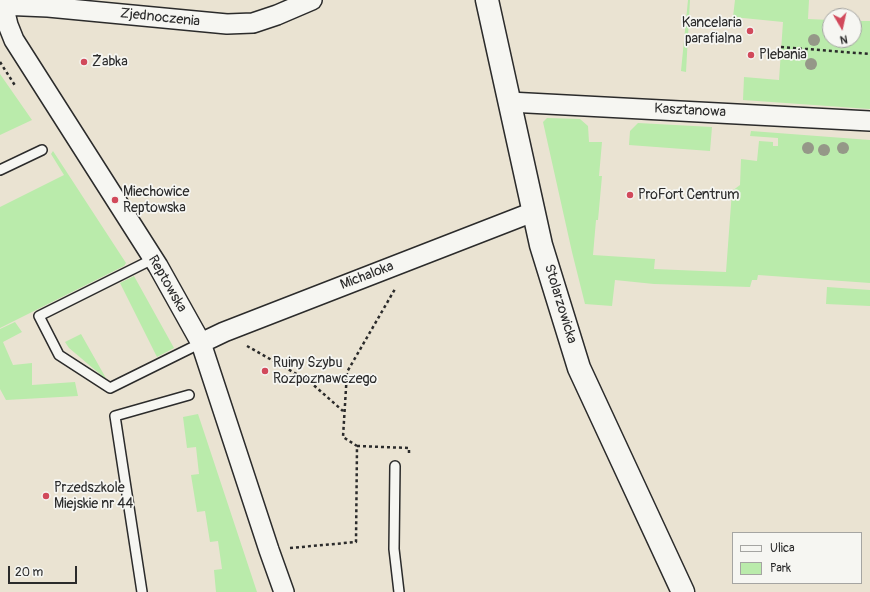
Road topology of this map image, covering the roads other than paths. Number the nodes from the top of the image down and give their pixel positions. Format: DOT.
graph roads {
  1 [pos="312,0"];
  2 [pos="487,0"];
  3 [pos="2,5"];
  4 [pos="509,102"];
  5 [pos="870,121"];
  6 [pos="42,150"];
  7 [pos="0,170"];
  8 [pos="533,212"];
  9 [pos="153,259"];
  10 [pos="201,343"];
  11 [pos="189,395"];
  12 [pos="395,466"];
  13 [pos="142,592"];
  14 [pos="284,592"];
  15 [pos="399,592"];
  16 [pos="682,592"];
  1 -- 3 [label="street, Zjednoczenia"];
  2 -- 4 [label="street, Stolarzowicka"];
  3 -- 9 [label="street, Reptowska"];
  4 -- 5 [label="street, Kasztanowa"];
  4 -- 8 [label="street, Stolarzowicka"];
  6 -- 7 [label="lane"];
  8 -- 10 [label="street, Michaloka"];
  8 -- 16 [label="street, Stolarzowicka"];
  9 -- 10 [label="street, Reptowska"];
  9 -- 10 [label="lane"];
  10 -- 14 [label="street, Reptowska"];
  11 -- 13 [label="lane"];
  12 -- 15 [label="lane"];
}
